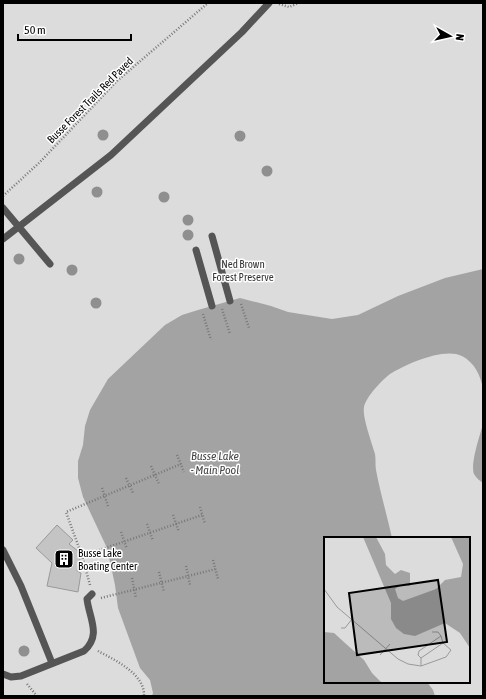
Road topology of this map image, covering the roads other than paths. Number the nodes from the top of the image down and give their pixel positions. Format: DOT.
graph roads {
  1 [pos="270,3"];
  2 [pos="3,208"];
  3 [pos="19,227"];
  4 [pos="212,236"];
  5 [pos="3,239"];
  6 [pos="196,250"];
  7 [pos="50,264"];
  8 [pos="230,301"];
  9 [pos="212,306"];
  10 [pos="3,550"];
  11 [pos="93,597"];
  12 [pos="52,662"];
  13 [pos="3,674"];
  1 -- 3 [label="lane"];
  2 -- 3 [label="lane"];
  3 -- 5 [label="lane"];
  3 -- 7 [label="lane"];
  4 -- 8 [label="lane"];
  6 -- 9 [label="lane"];
  10 -- 12 [label="lane"];
  11 -- 12 [label="lane"];
  12 -- 13 [label="lane"];
}
